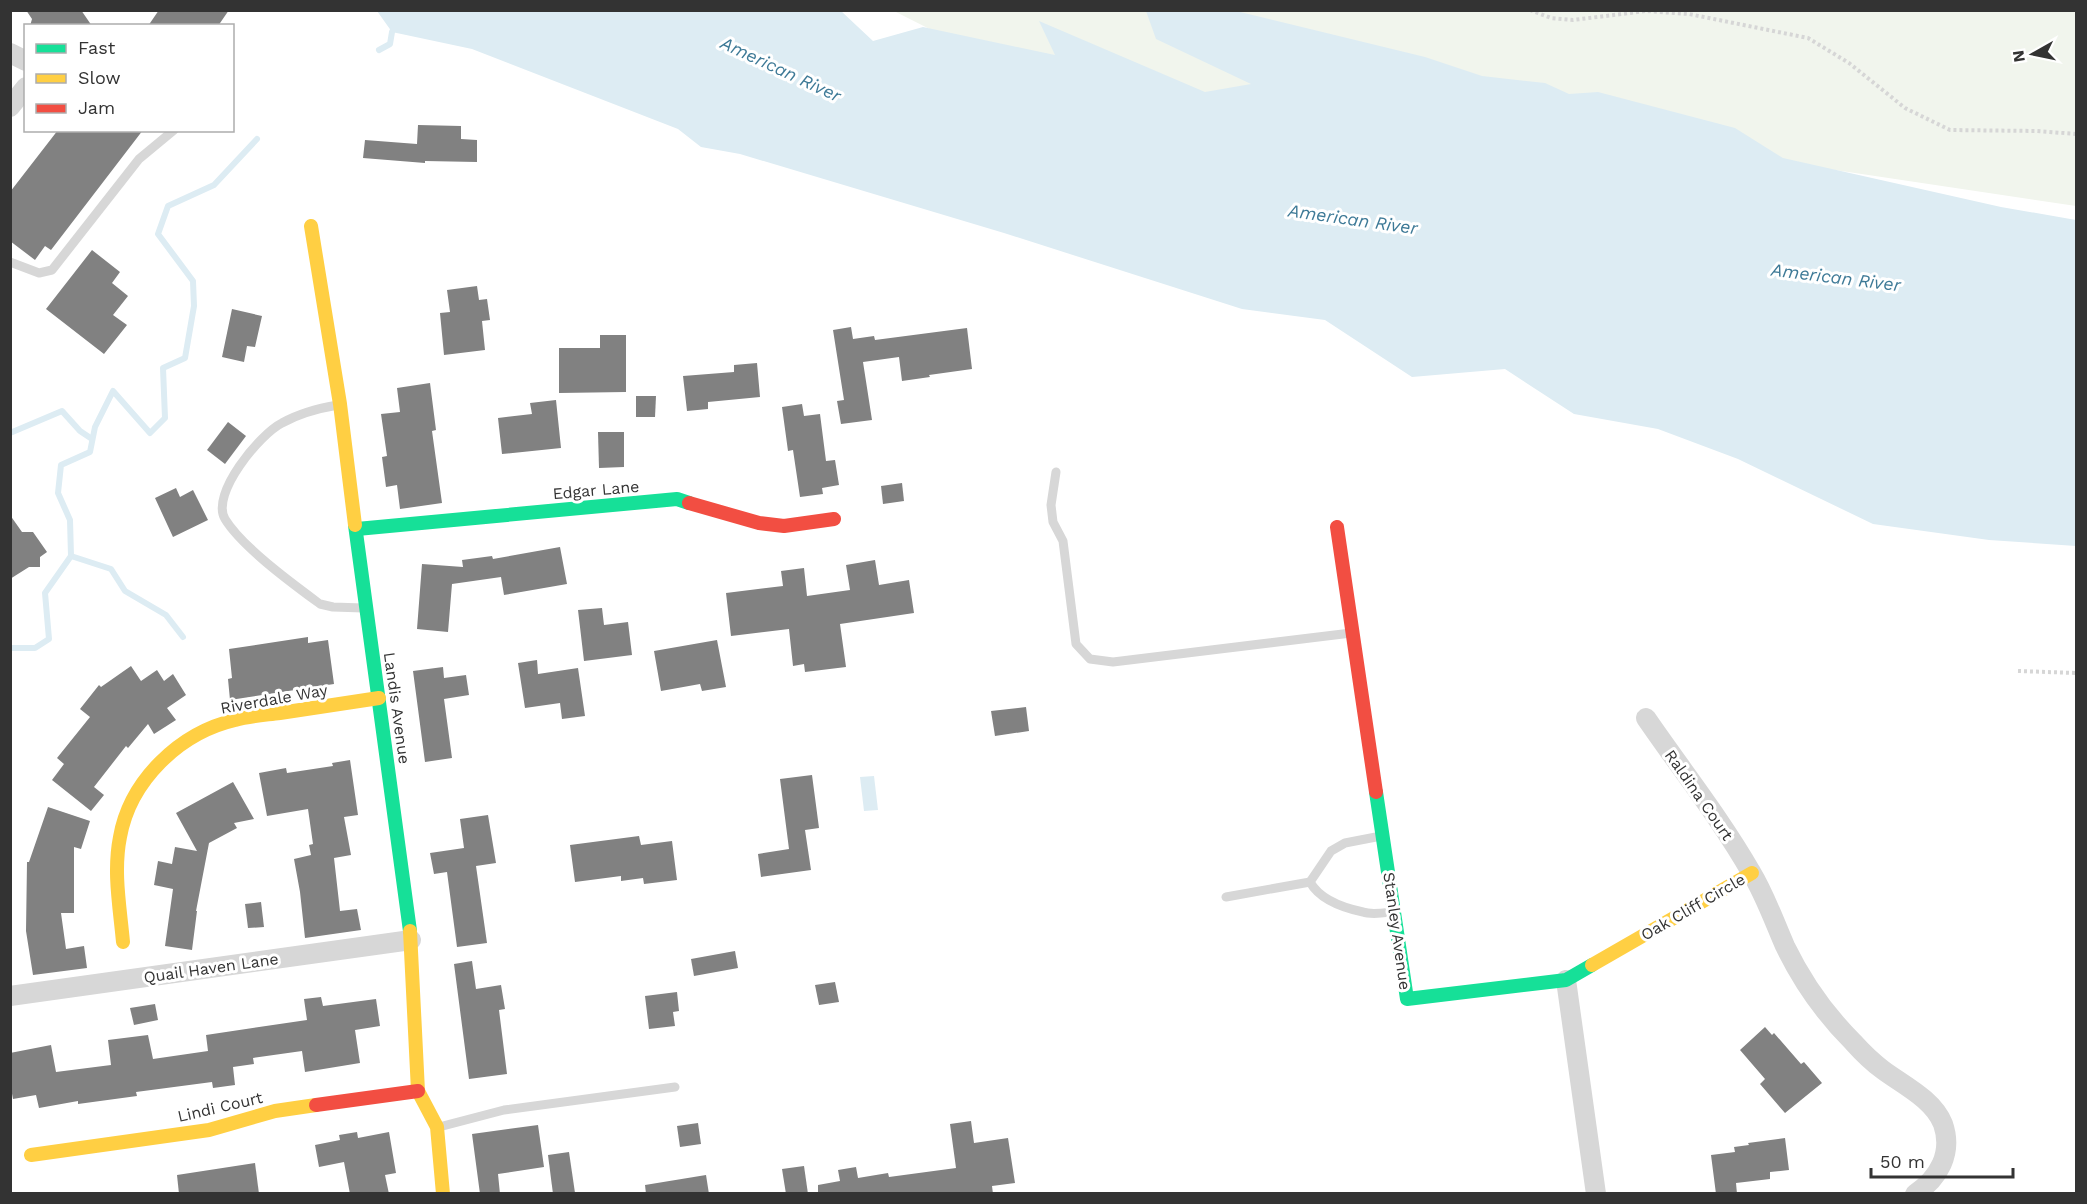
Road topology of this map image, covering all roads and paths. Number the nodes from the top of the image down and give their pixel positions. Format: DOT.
graph roads {
  1 [pos="1530,10"];
  2 [pos="10,53"];
  3 [pos="24,60"];
  4 [pos="24,90"];
  5 [pos="10,107"];
  6 [pos="172,132"];
  7 [pos="2076,134"];
  8 [pos="311,226"];
  9 [pos="10,262"];
  10 [pos="340,404"];
  11 [pos="1056,472"];
  12 [pos="834,519"];
  13 [pos="1337,526"];
  14 [pos="357,530"];
  15 [pos="366,608"];
  16 [pos="1353,633"];
  17 [pos="2018,671"];
  18 [pos="2076,673"];
  19 [pos="380,698"];
  20 [pos="1646,718"];
  21 [pos="1383,835"];
  22 [pos="1752,873"];
  23 [pos="1310,882"];
  24 [pos="1227,897"];
  25 [pos="1394,912"];
  26 [pos="411,940"];
  27 [pos="123,942"];
  28 [pos="1566,980"];
  29 [pos="10,996"];
  30 [pos="675,1087"];
  31 [pos="418,1091"];
  32 [pos="437,1127"];
  33 [pos="31,1155"];
  34 [pos="443,1194"];
  35 [pos="1596,1194"];
  36 [pos="1915,1194"];
  1 -- 7 [label="path"];
  2 -- 3 [label="street"];
  4 -- 5 [label="street"];
  6 -- 9 [label="lane"];
  8 -- 10 [label="street, Landis Avenue"];
  10 -- 14 [label="street, Landis Avenue"];
  10 -- 15 [label="lane"];
  11 -- 16 [label="lane"];
  12 -- 14 [label="street, Edgar Lane"];
  13 -- 16 [label="street, Stanley Avenue"];
  14 -- 15 [label="street, Landis Avenue"];
  15 -- 19 [label="street, Landis Avenue"];
  16 -- 21 [label="street, Stanley Avenue"];
  17 -- 18 [label="path"];
  19 -- 26 [label="street, Landis Avenue"];
  19 -- 27 [label="street, Riverdale Way"];
  20 -- 22 [label="street, Raldina Court"];
  21 -- 23 [label="lane"];
  21 -- 25 [label="street, Stanley Avenue"];
  22 -- 28 [label="street, Oak Cliff Circle"];
  22 -- 36 [label="street, Oak Cliff Circle"];
  23 -- 24 [label="lane"];
  23 -- 25 [label="lane"];
  25 -- 28 [label="street, Stanley Avenue"];
  26 -- 29 [label="street, Quail Haven Lane"];
  26 -- 31 [label="street, Landis Avenue"];
  28 -- 35 [label="street"];
  30 -- 32 [label="lane"];
  31 -- 32 [label="street, Landis Avenue"];
  31 -- 33 [label="street, Lindi Court"];
  32 -- 34 [label="street, Landis Avenue"];
}
